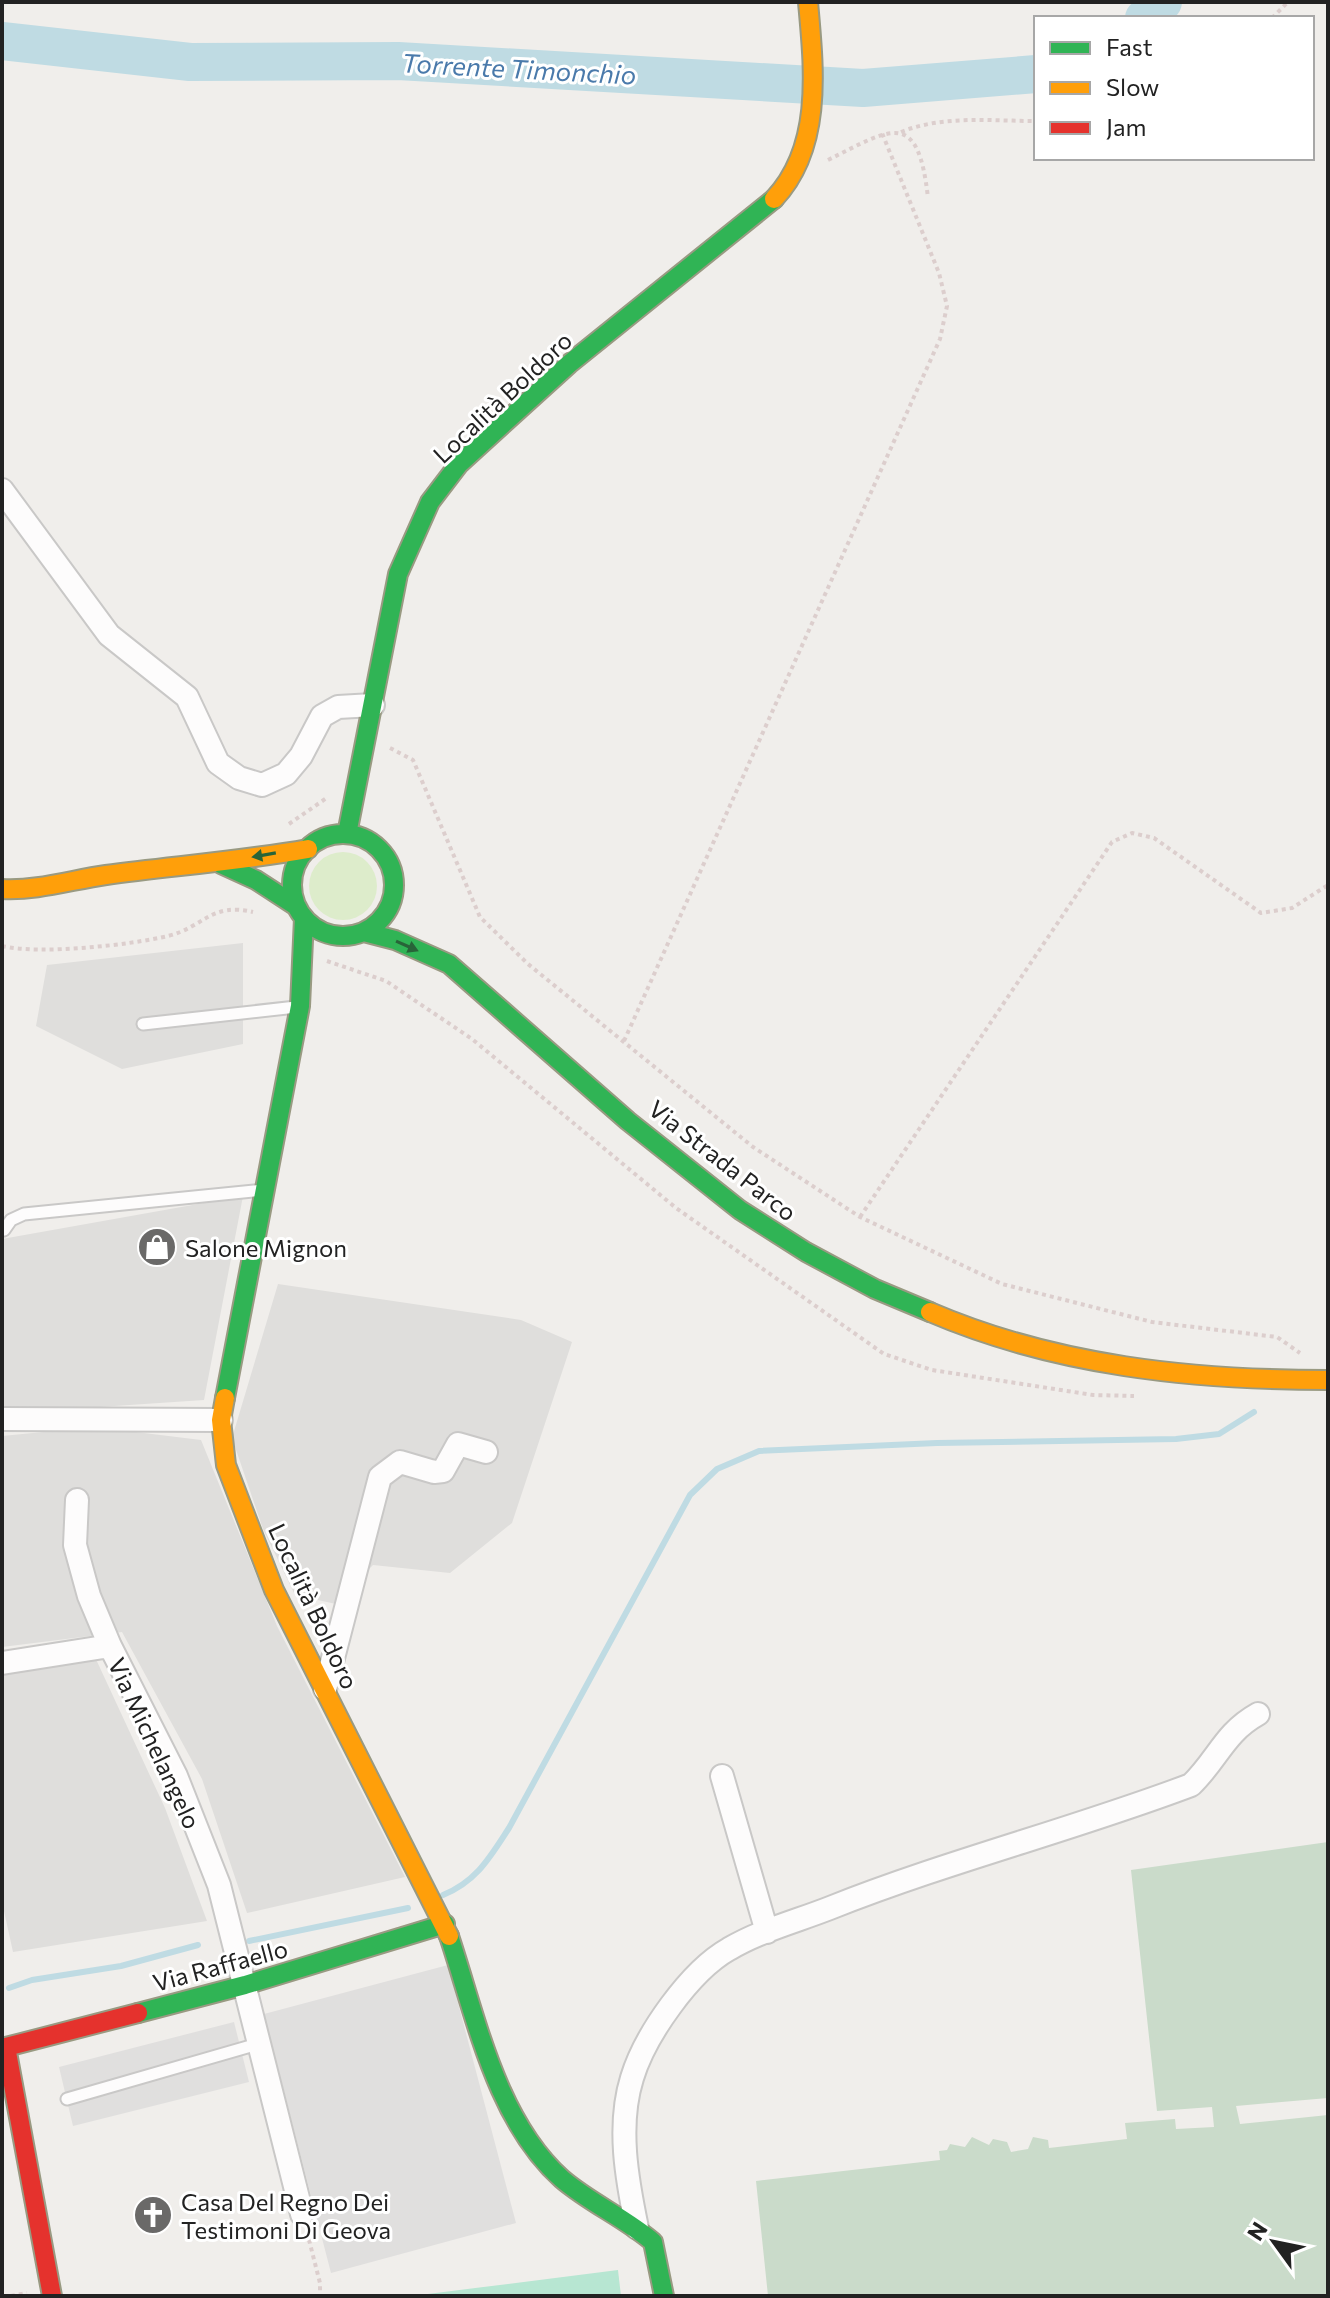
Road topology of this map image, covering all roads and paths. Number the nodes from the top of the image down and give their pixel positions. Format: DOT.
graph roads {
  1 [pos="809,11"];
  2 [pos="1034,121"];
  3 [pos="901,132"];
  4 [pos="882,133"];
  5 [pos="803,158"];
  6 [pos="928,198"];
  7 [pos="2,490"];
  8 [pos="373,705"];
  9 [pos="367,737"];
  10 [pos="332,784"];
  11 [pos="289,825"];
  12 [pos="347,834"];
  13 [pos="308,849"];
  14 [pos="221,864"];
  15 [pos="1328,885"];
  16 [pos="2,889"];
  17 [pos="300,912"];
  18 [pos="356,934"];
  19 [pos="332,952"];
  20 [pos="320,967"];
  21 [pos="300,1006"];
  22 [pos="143,1024"];
  23 [pos="624,1041"];
  24 [pos="267,1190"];
  25 [pos="860,1217"];
  26 [pos="4,1230"];
  27 [pos="1277,1337"];
  28 [pos="1328,1380"];
  29 [pos="2,1419"];
  30 [pos="221,1420"];
  31 [pos="486,1452"];
  32 [pos="77,1500"];
  33 [pos="110,1646"];
  34 [pos="2,1663"];
  35 [pos="325,1689"];
  36 [pos="1258,1714"];
  37 [pos="722,1776"];
  38 [pos="445,1924"];
  39 [pos="767,1932"];
  40 [pos="245,1985"];
  41 [pos="4,2037"];
  42 [pos="261,2043"];
  43 [pos="67,2099"];
  44 [pos="302,2214"];
  45 [pos="637,2228"];
  46 [pos="27,2293"];
  47 [pos="11,2296"];
  48 [pos="52,2296"];
  49 [pos="320,2296"];
  50 [pos="664,2296"];
  1 -- 5 [label="street, Località Boldoro"];
  2 -- 3 [label="path"];
  3 -- 4 [label="path"];
  3 -- 6 [label="path"];
  4 -- 5 [label="path"];
  4 -- 23 [label="path"];
  5 -- 8 [label="street, Località Boldoro"];
  7 -- 8 [label="street"];
  8 -- 9 [label="street, Località Boldoro"];
  9 -- 12 [label="street, Località Boldoro"];
  9 -- 23 [label="path"];
  10 -- 11 [label="path"];
  12 -- 13 [label="street"];
  12 -- 18 [label="street"];
  13 -- 14 [label="street, one-way"];
  13 -- 17 [label="street"];
  14 -- 16 [label="street"];
  14 -- 17 [label="street"];
  15 -- 25 [label="path"];
  17 -- 18 [label="street"];
  17 -- 21 [label="street, Località Boldoro"];
  18 -- 19 [label="street"];
  18 -- 28 [label="street, Via Strada Parco, one-way"];
  20 -- 21 [label="street, Località Boldoro"];
  21 -- 22 [label="lane"];
  21 -- 24 [label="street, Località Boldoro"];
  23 -- 25 [label="path"];
  24 -- 26 [label="lane"];
  24 -- 30 [label="street, Località Boldoro"];
  25 -- 27 [label="path"];
  29 -- 30 [label="street"];
  30 -- 35 [label="street, Località Boldoro"];
  31 -- 35 [label="street"];
  32 -- 33 [label="street, Via Michelangelo"];
  33 -- 34 [label="street"];
  33 -- 40 [label="street, Via Michelangelo"];
  35 -- 38 [label="street, Località Boldoro"];
  36 -- 39 [label="street"];
  37 -- 39 [label="street"];
  38 -- 40 [label="street, Via Raffaello"];
  38 -- 45 [label="street, Località Boldoro"];
  39 -- 45 [label="street"];
  40 -- 41 [label="street, Via Raffaello"];
  40 -- 42 [label="street, Via Michelangelo"];
  41 -- 48 [label="street"];
  42 -- 43 [label="lane"];
  42 -- 44 [label="street, Via Michelangelo"];
  44 -- 49 [label="path"];
  45 -- 50 [label="street"];
  46 -- 47 [label="path"];
}
